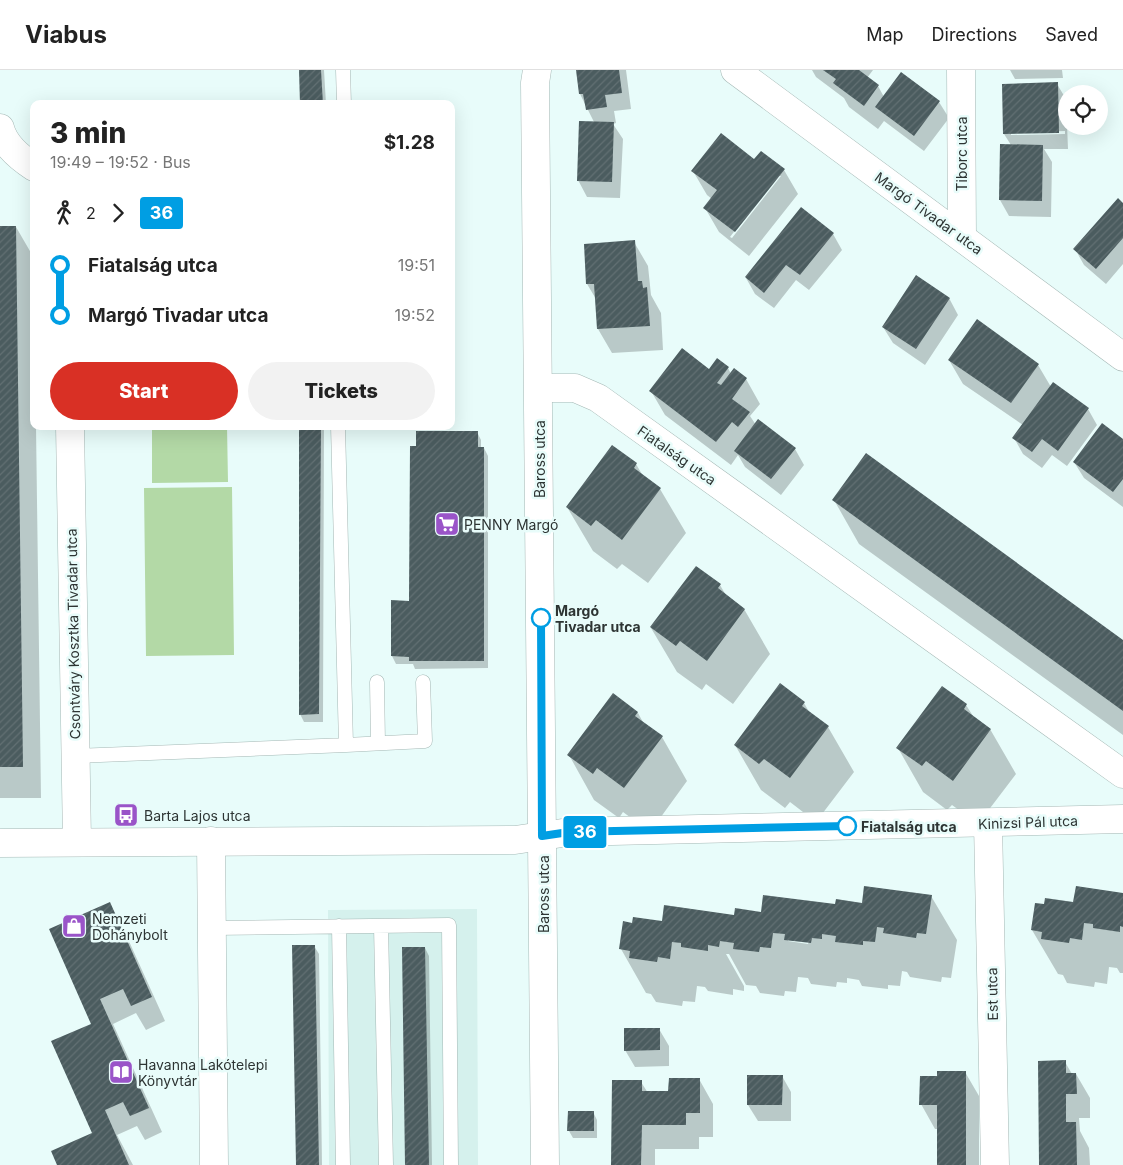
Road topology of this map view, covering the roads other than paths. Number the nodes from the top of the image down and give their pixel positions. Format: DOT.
graph roads {
  1 [pos="343,70"];
  2 [pos="735,70"];
  3 [pos="960,70"];
  4 [pos="535,74"];
  5 [pos="344,100"];
  6 [pos="0,128"];
  7 [pos="30,164"];
  8 [pos="962,237"];
  9 [pos="1123,357"];
  10 [pos="539,388"];
  11 [pos="70,430"];
  12 [pos="338,430"];
  13 [pos="377,682"];
  14 [pos="424,682"];
  15 [pos="378,743"];
  16 [pos="346,745"];
  17 [pos="75,756"];
  18 [pos="1123,774"];
  19 [pos="1123,820"];
  20 [pos="988,823"];
  21 [pos="542,836"];
  22 [pos="77,841"];
  23 [pos="211,841"];
  24 [pos="0,843"];
  25 [pos="339,926"];
  26 [pos="381,926"];
  27 [pos="212,928"];
  28 [pos="214,1165"];
  29 [pos="343,1165"];
  30 [pos="386,1165"];
  31 [pos="451,1165"];
  32 [pos="545,1165"];
  33 [pos="995,1165"];
  1 -- 5 [label="lane"];
  2 -- 8 [label="street, Margó Tivadar utca"];
  3 -- 8 [label="street, Tiborc utca"];
  4 -- 10 [label="street, Baross utca"];
  6 -- 7 [label="street"];
  8 -- 9 [label="street, Margó Tivadar utca"];
  10 -- 18 [label="street, Fiatalság utca"];
  10 -- 21 [label="street, Baross utca"];
  11 -- 17 [label="street, Csontváry Kosztka Tivadar utca"];
  12 -- 16 [label="lane"];
  13 -- 15 [label="lane"];
  14 -- 15 [label="lane"];
  15 -- 16 [label="lane"];
  16 -- 17 [label="lane"];
  17 -- 22 [label="street, Csontváry Kosztka Tivadar utca"];
  19 -- 20 [label="street, Kinizsi Pál utca"];
  20 -- 21 [label="street, Kinizsi Pál utca"];
  20 -- 33 [label="street, Est utca"];
  21 -- 23 [label="street"];
  21 -- 32 [label="street, Baross utca"];
  22 -- 23 [label="street"];
  22 -- 24 [label="street"];
  23 -- 27 [label="street"];
  25 -- 26 [label="lane"];
  25 -- 27 [label="lane"];
  25 -- 29 [label="lane"];
  26 -- 30 [label="lane"];
  26 -- 31 [label="lane"];
  27 -- 28 [label="street"];
}
